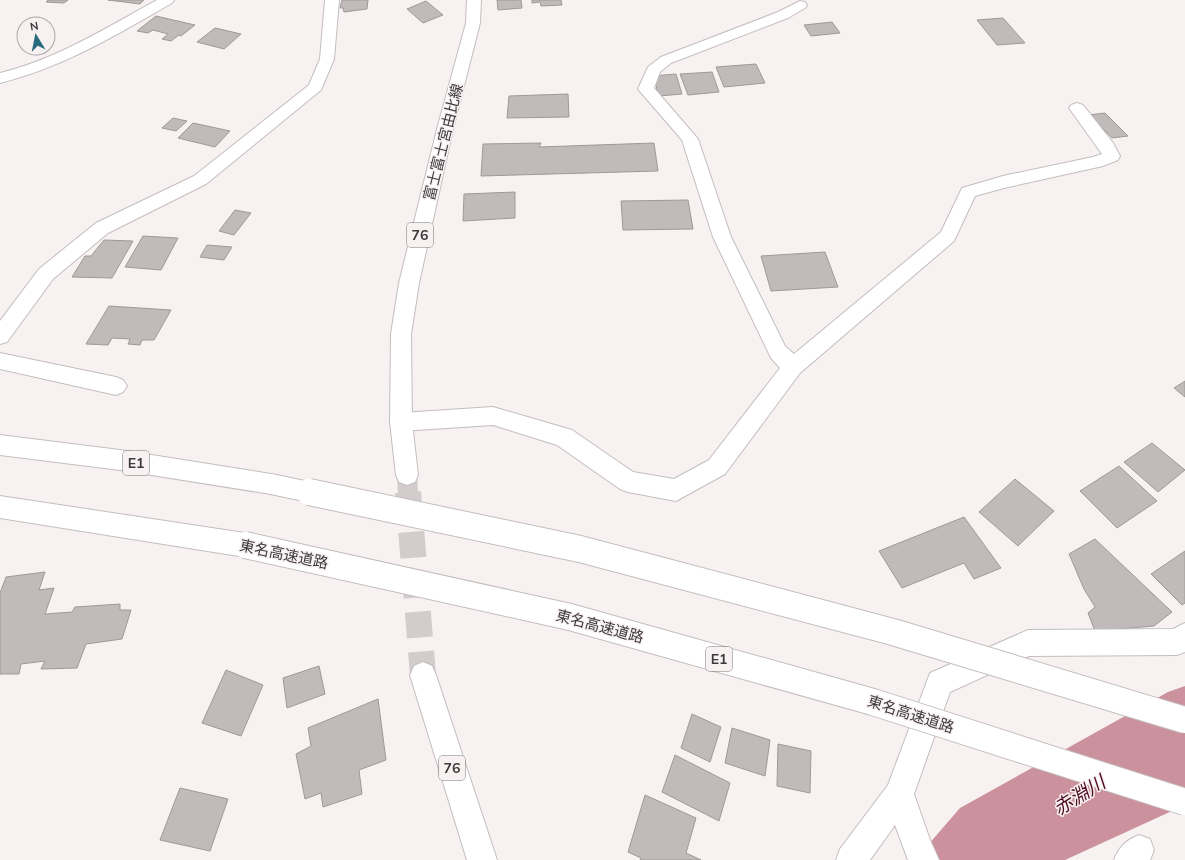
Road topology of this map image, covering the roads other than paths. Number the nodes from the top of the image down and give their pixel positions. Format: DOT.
graph roads {
  1 [pos="167,0"];
  2 [pos="332,0"];
  3 [pos="474,0"];
  4 [pos="800,5"];
  5 [pos="0,78"];
  6 [pos="1077,108"];
  7 [pos="0,336"];
  8 [pos="0,361"];
  9 [pos="793,367"];
  10 [pos="116,386"];
  11 [pos="401,422"];
  12 [pos="0,445"];
  13 [pos="408,475"];
  14 [pos="0,507"];
  15 [pos="1185,636"];
  16 [pos="423,675"];
  17 [pos="1185,720"];
  18 [pos="899,794"];
  19 [pos="1185,802"];
  20 [pos="920,853"];
  21 [pos="482,860"];
  22 [pos="851,860"];
  1 -- 5 [label="main road"];
  2 -- 7 [label="main road"];
  3 -- 11 [label="main road, 富士富士宮由比線 / 76"];
  4 -- 9 [label="main road"];
  6 -- 9 [label="main road"];
  8 -- 10 [label="main road"];
  9 -- 11 [label="main road"];
  11 -- 13 [label="main road, 富士富士宮由比線 / 76"];
  12 -- 17 [label="main road, E1, bridge"];
  14 -- 19 [label="main road, 東名高速道路 / E1, bridge"];
  15 -- 18 [label="main road"];
  16 -- 21 [label="main road, 76"];
  18 -- 20 [label="main road"];
  18 -- 22 [label="main road"];
}
